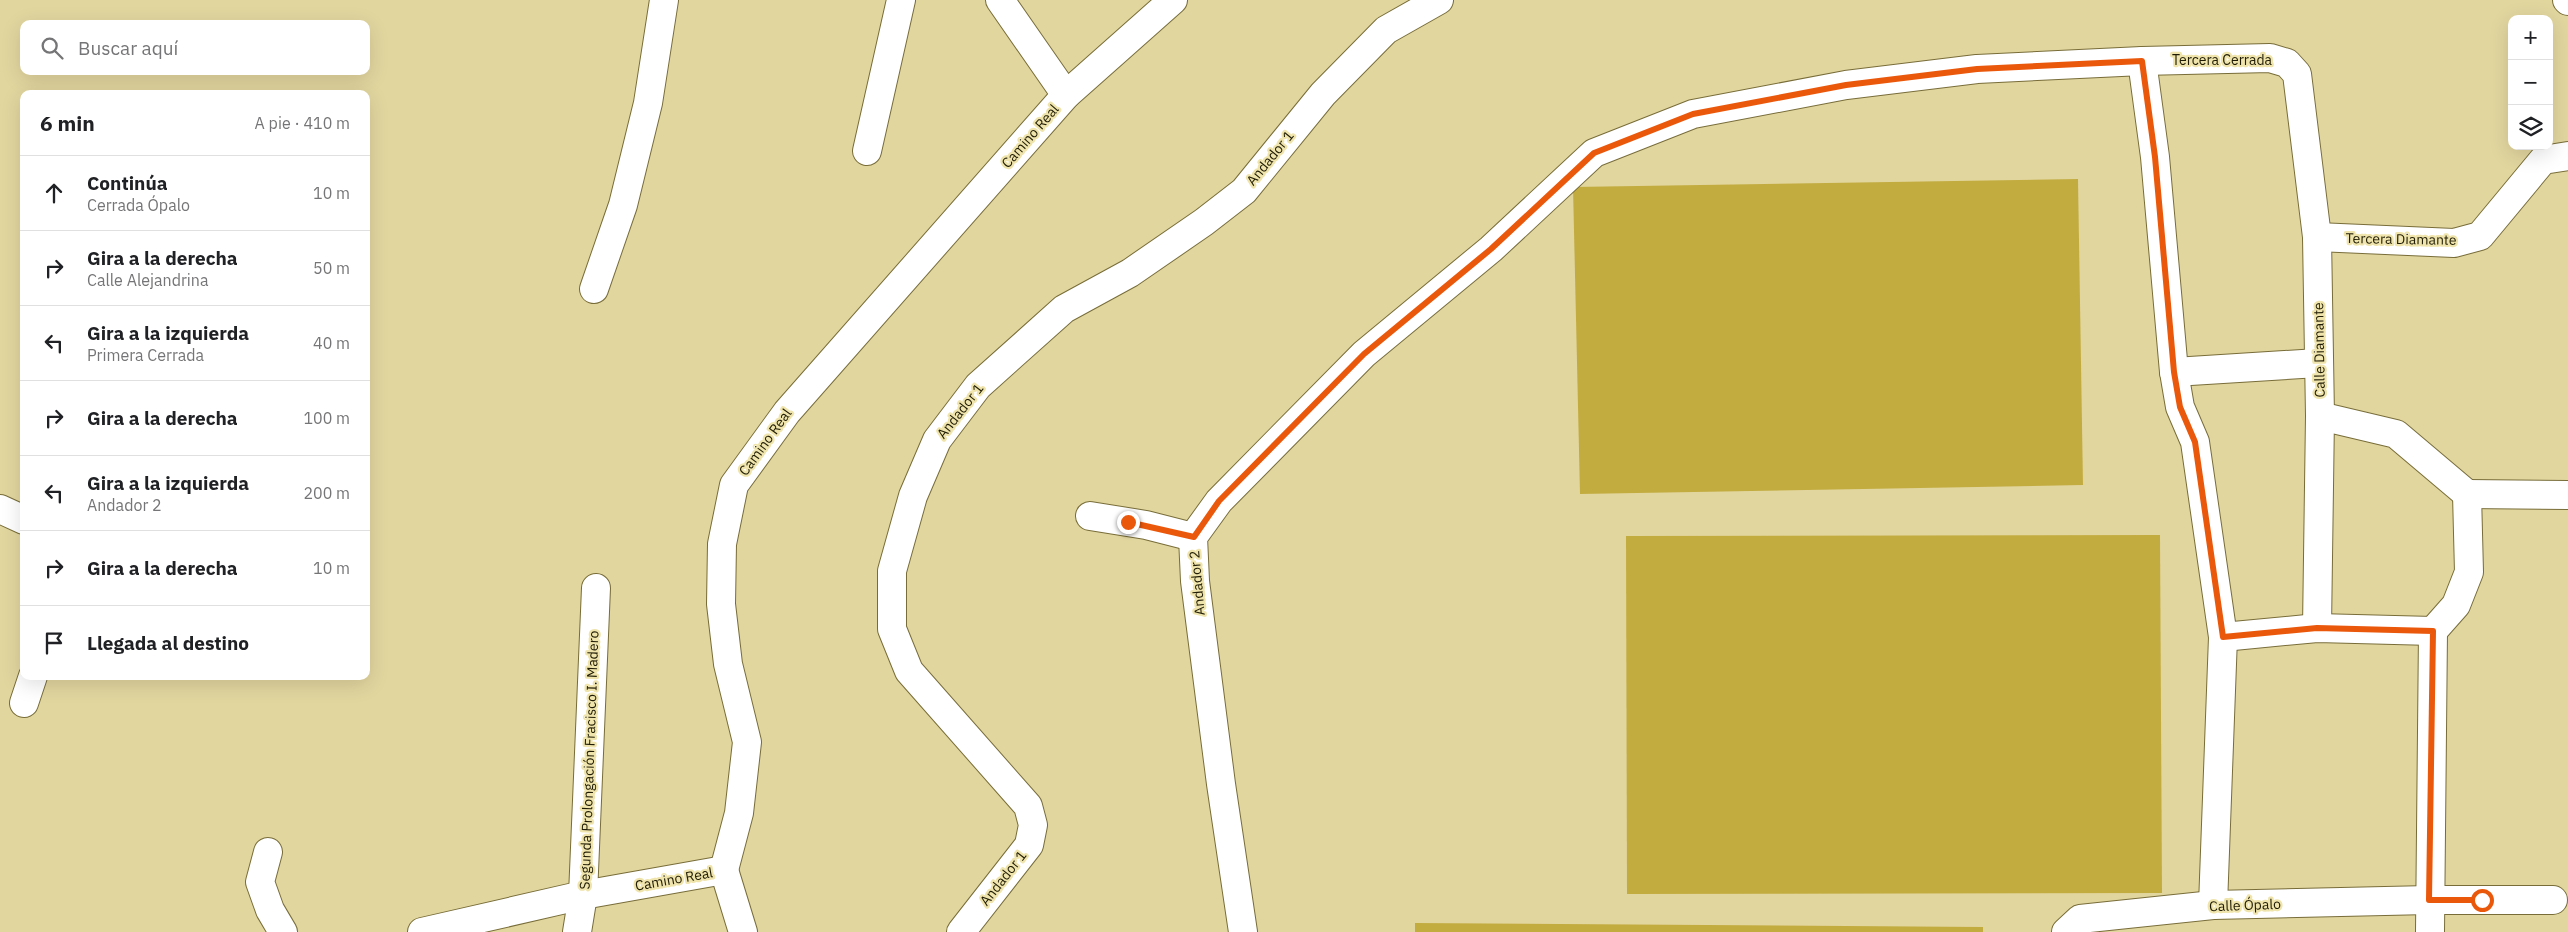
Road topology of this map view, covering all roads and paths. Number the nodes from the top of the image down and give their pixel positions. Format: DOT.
graph roads {
  1 [pos="664,0"];
  2 [pos="901,0"];
  3 [pos="1000,0"];
  4 [pos="1173,0"];
  5 [pos="1439,0"];
  6 [pos="2142,61"];
  7 [pos="2297,74"];
  8 [pos="1066,95"];
  9 [pos="867,151"];
  10 [pos="2568,156"];
  11 [pos="2317,237"];
  12 [pos="594,289"];
  13 [pos="2318,363"];
  14 [pos="2174,372"];
  15 [pos="2320,416"];
  16 [pos="2467,494"];
  17 [pos="2568,494"];
  18 [pos="0,509"];
  19 [pos="1090,516"];
  20 [pos="20,518"];
  21 [pos="1194,537"];
  22 [pos="596,588"];
  23 [pos="2317,628"];
  24 [pos="2433,631"];
  25 [pos="2223,637"];
  26 [pos="31,680"];
  27 [pos="24,703"];
  28 [pos="268,852"];
  29 [pos="724,870"];
  30 [pos="583,895"];
  31 [pos="2429,900"];
  32 [pos="2552,900"];
  33 [pos="2213,905"];
  34 [pos="283,932"];
  35 [pos="422,932"];
  36 [pos="577,932"];
  37 [pos="742,932"];
  38 [pos="961,932"];
  39 [pos="1243,932"];
  40 [pos="2066,932"];
  41 [pos="2430,932"];
  1 -- 12 [label="street"];
  2 -- 9 [label="street"];
  3 -- 8 [label="street"];
  4 -- 8 [label="street, Camino Real"];
  5 -- 38 [label="street, Andador 1"];
  6 -- 7 [label="street, Tercera Cerrada"];
  6 -- 14 [label="street"];
  6 -- 21 [label="street, Andador 2"];
  7 -- 11 [label="street, Calle Diamante"];
  8 -- 29 [label="street, Camino Real"];
  10 -- 11 [label="street, Tercera Diamante"];
  11 -- 13 [label="street, Calle Diamante"];
  13 -- 14 [label="street"];
  13 -- 15 [label="street, Calle Diamante"];
  14 -- 25 [label="street"];
  15 -- 16 [label="street"];
  15 -- 23 [label="street, Calle Diamante"];
  16 -- 17 [label="street"];
  16 -- 24 [label="street"];
  18 -- 20 [label="street"];
  19 -- 21 [label="street"];
  21 -- 39 [label="street, Andador 2"];
  22 -- 30 [label="street, Segunda Prolongación Fracisco I. Madero"];
  23 -- 24 [label="street"];
  23 -- 25 [label="street"];
  24 -- 31 [label="street"];
  25 -- 33 [label="street"];
  26 -- 27 [label="street"];
  28 -- 34 [label="street"];
  29 -- 30 [label="street, Camino Real"];
  29 -- 37 [label="street"];
  30 -- 35 [label="street, Camino Real"];
  30 -- 36 [label="street, Segunda Prolongación Fracisco I. Madero"];
  31 -- 32 [label="street, Calle Ópalo"];
  31 -- 33 [label="street, Calle Ópalo"];
  31 -- 41 [label="street"];
  33 -- 40 [label="street, Calle Ópalo"];
}
